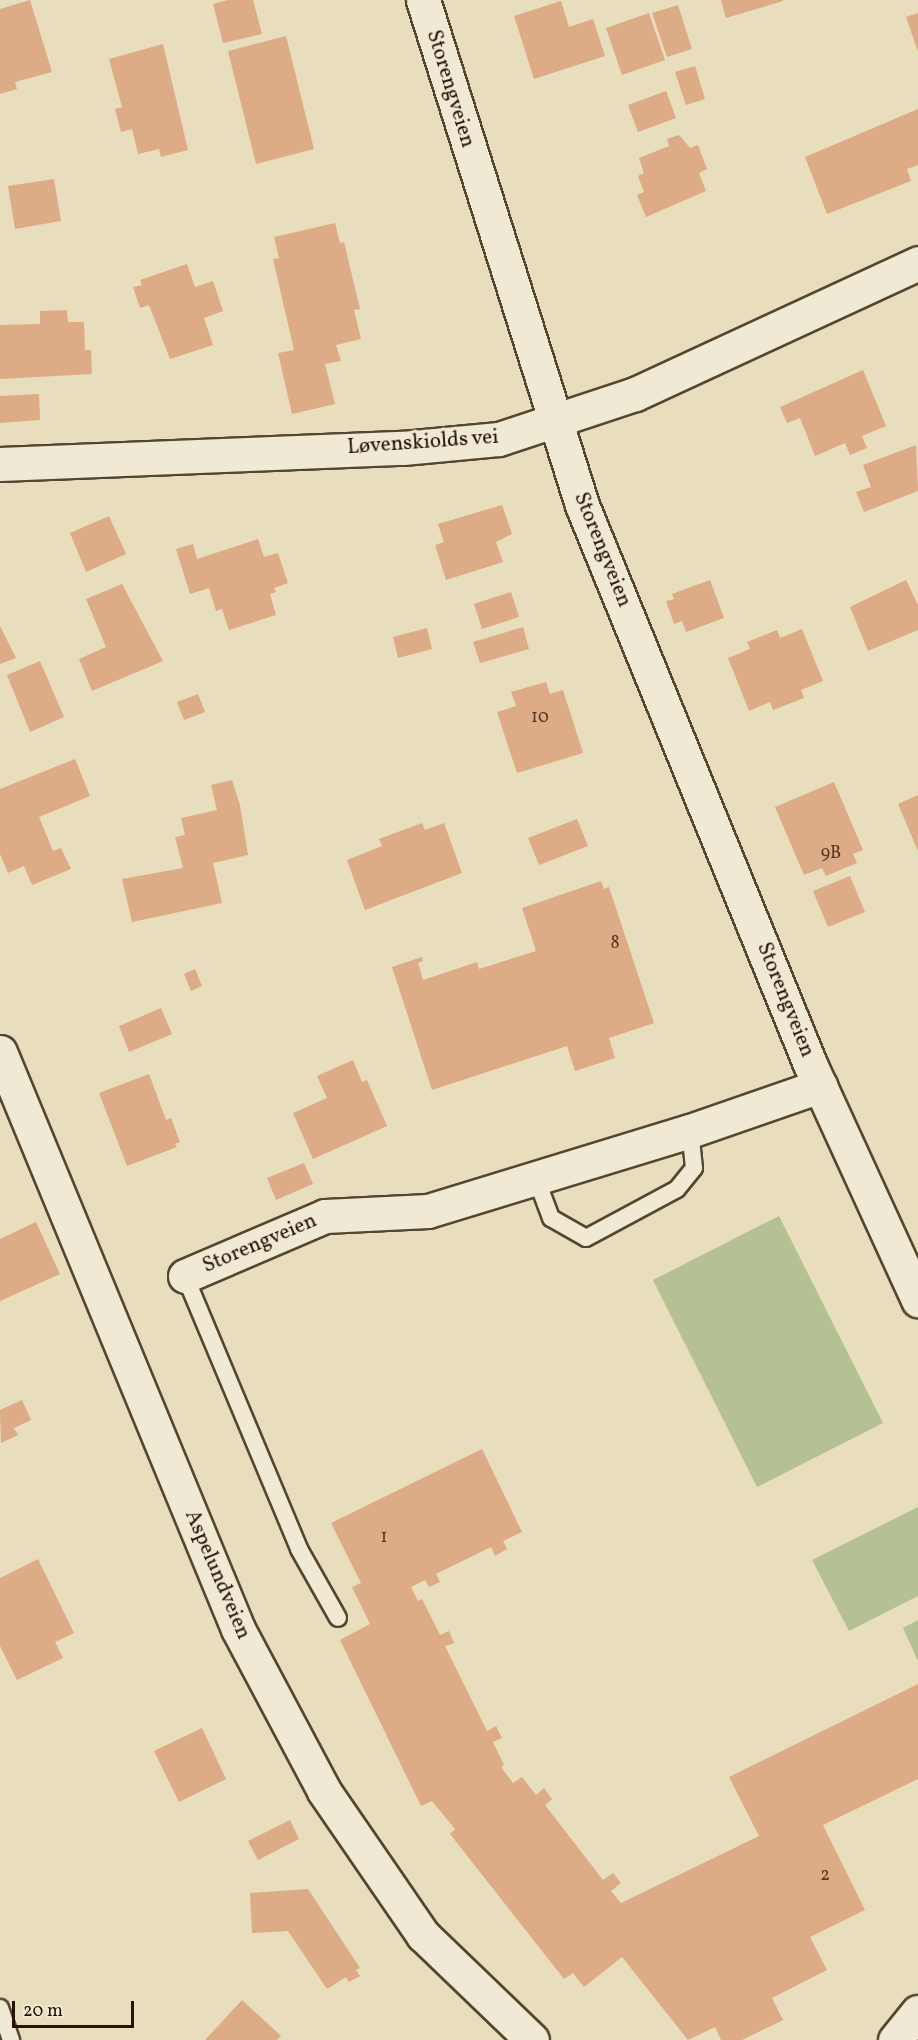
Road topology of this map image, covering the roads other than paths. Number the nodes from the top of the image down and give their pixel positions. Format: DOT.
graph roads {
  1 [pos="423,0"];
  2 [pos="918,263"];
  3 [pos="554,422"];
  4 [pos="0,464"];
  5 [pos="0,1052"];
  6 [pos="820,1086"];
  7 [pos="690,1131"];
  8 [pos="536,1178"];
  9 [pos="185,1276"];
  10 [pos="918,1300"];
  11 [pos="338,1618"];
  12 [pos="0,2008"];
  13 [pos="918,2012"];
  14 [pos="11,2040"];
  15 [pos="532,2040"];
  16 [pos="895,2040"];
  1 -- 3 [label="street, Storengveien"];
  2 -- 3 [label="street, Løvenskiolds vei"];
  3 -- 4 [label="street, Løvenskiolds vei"];
  3 -- 6 [label="street, Storengveien"];
  5 -- 15 [label="street, Aspelundveien"];
  6 -- 7 [label="street, Storengveien"];
  6 -- 10 [label="street, Storengveien"];
  7 -- 8 [label="street, Storengveien"];
  7 -- 8 [label="lane"];
  8 -- 9 [label="street, Storengveien"];
  9 -- 11 [label="lane"];
  12 -- 14 [label="lane"];
  13 -- 16 [label="street"];
}
